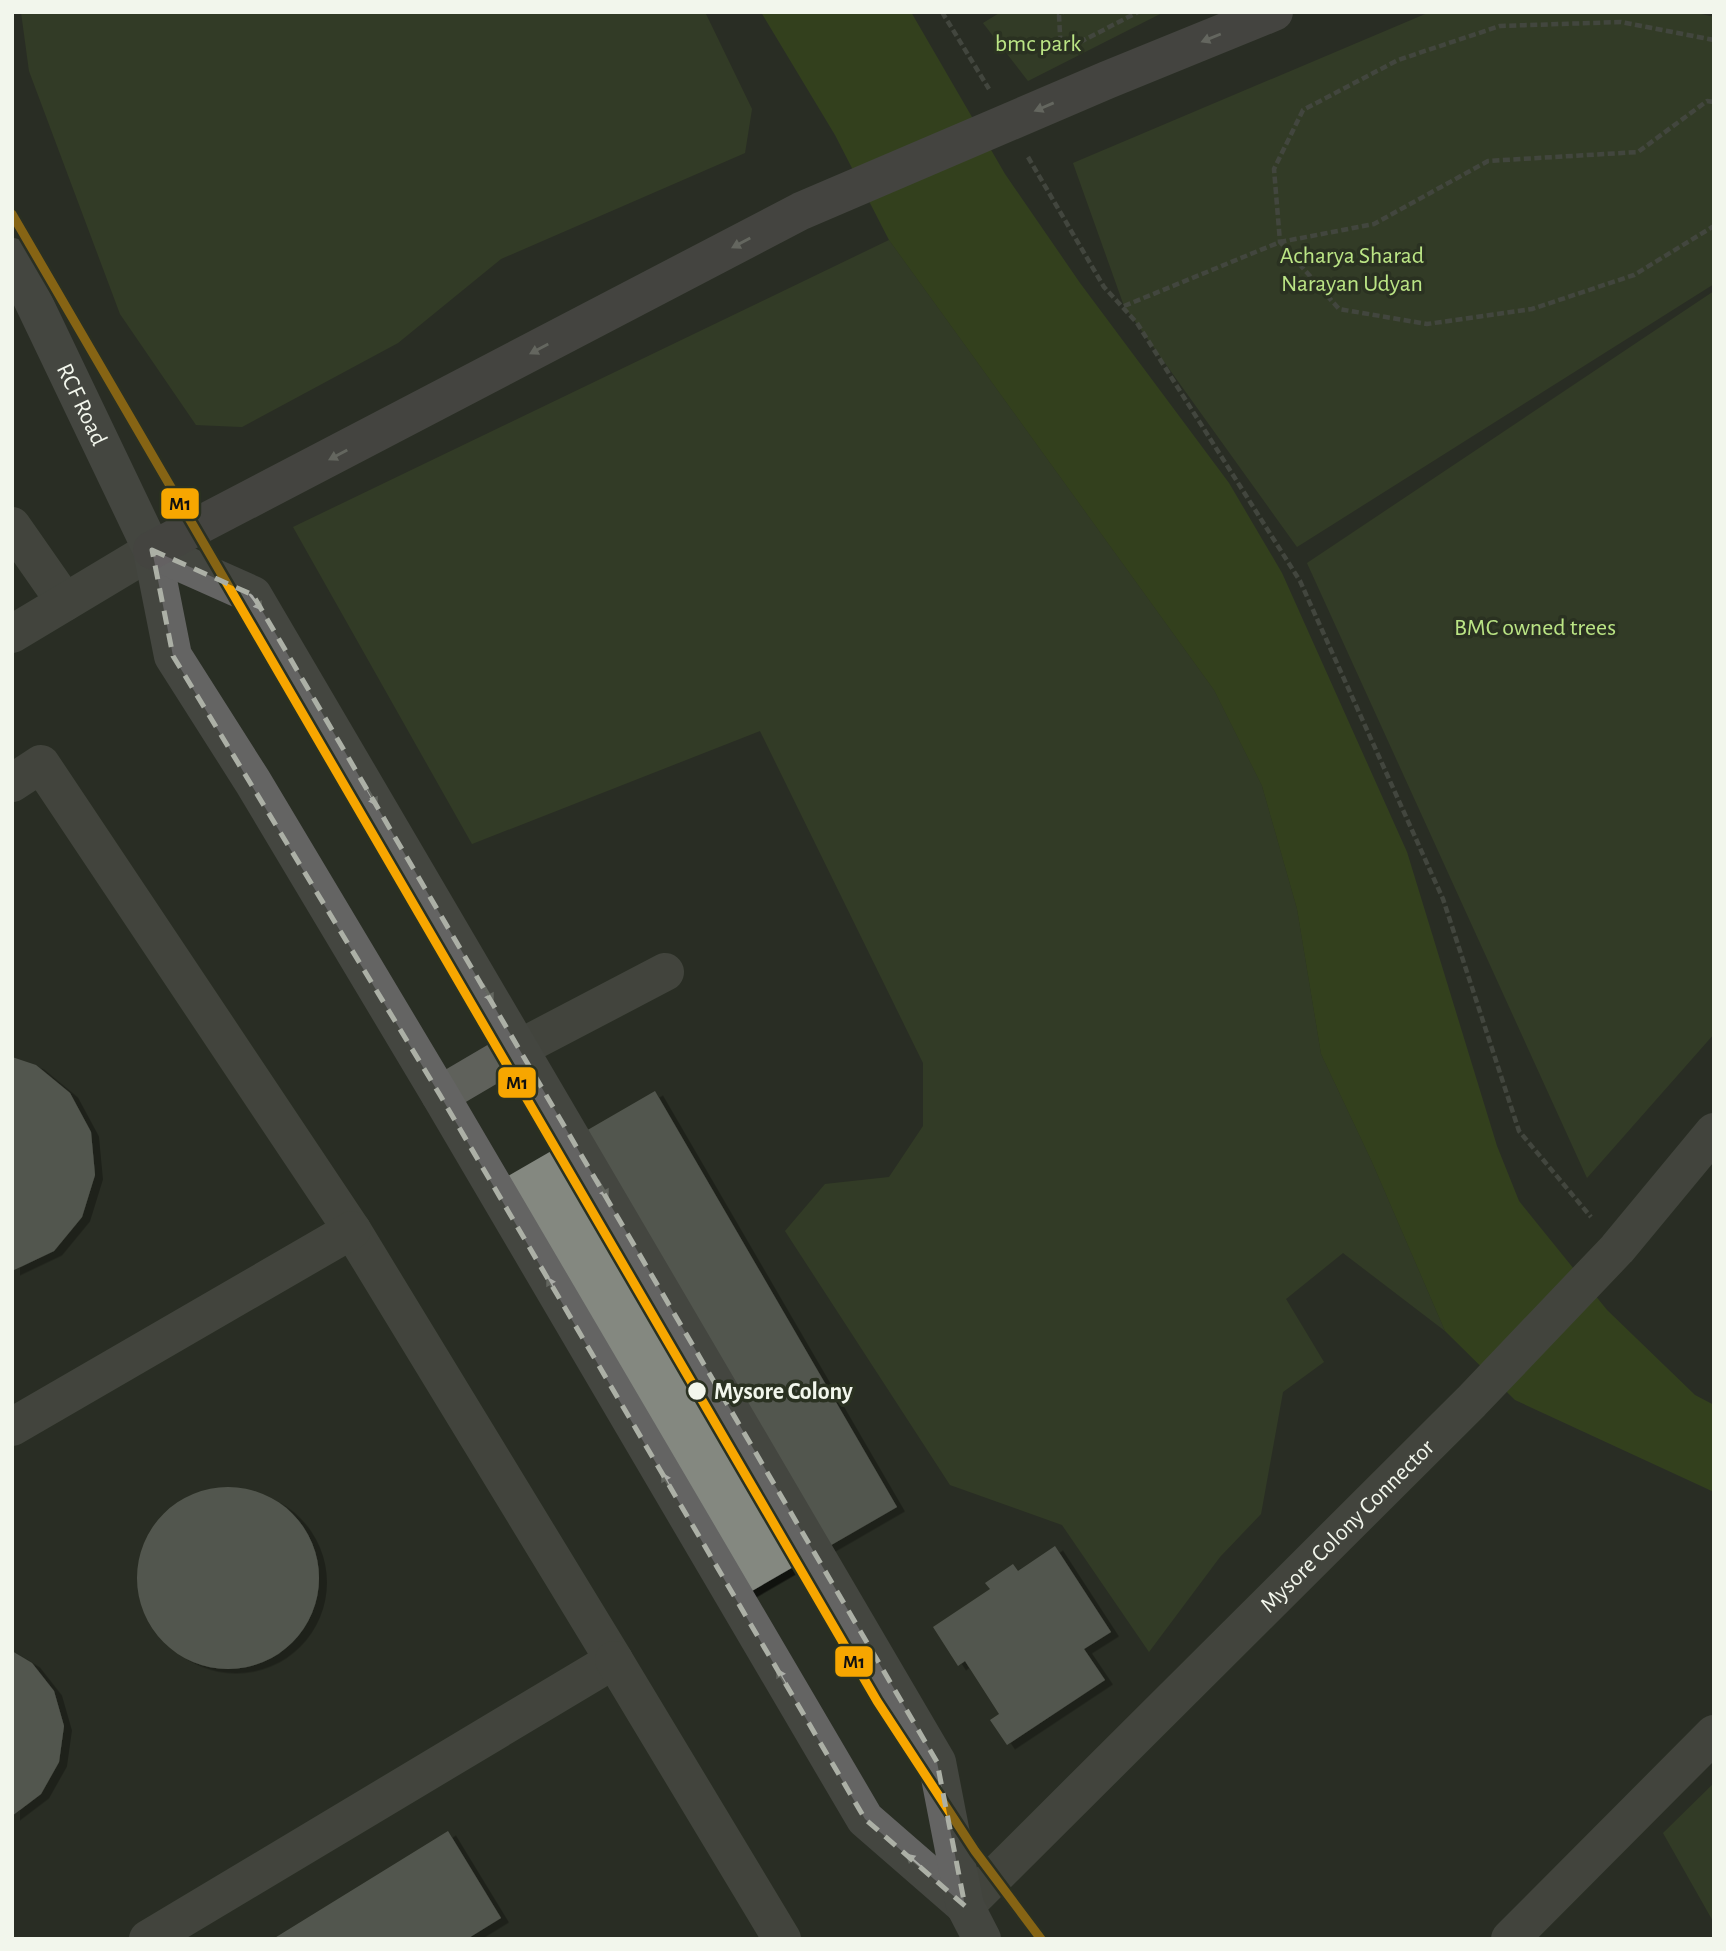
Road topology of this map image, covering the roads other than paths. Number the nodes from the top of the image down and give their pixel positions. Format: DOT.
graph roads {
  1 [pos="1274,12"];
  2 [pos="12,257"];
  3 [pos="12,526"];
  4 [pos="152,550"];
  5 [pos="65,602"];
  6 [pos="12,634"];
  7 [pos="12,783"];
  8 [pos="665,972"];
  9 [pos="520,1048"];
  10 [pos="440,1095"];
  11 [pos="1714,1132"];
  12 [pos="352,1230"];
  13 [pos="12,1427"];
  14 [pos="614,1660"];
  15 [pos="1714,1734"];
  16 [pos="974,1922"];
  17 [pos="148,1939"];
  18 [pos="782,1939"];
  19 [pos="1510,1939"];
  1 -- 4 [label="highway, one-way"];
  2 -- 4 [label="main road, RCF Road"];
  3 -- 5 [label="street"];
  4 -- 5 [label="street"];
  4 -- 9 [label="main road, one-way"];
  4 -- 10 [label="main road, RCF Road"];
  5 -- 6 [label="street"];
  7 -- 12 [label="street"];
  8 -- 9 [label="street"];
  9 -- 10 [label="street"];
  9 -- 16 [label="main road, one-way"];
  16 -- 10 [label="main road, RCF Road, one-way"];
  11 -- 16 [label="street, Mysore Colony Connector"];
  12 -- 13 [label="street"];
  12 -- 14 [label="street"];
  14 -- 17 [label="street"];
  14 -- 18 [label="street"];
  15 -- 19 [label="street"];
}
